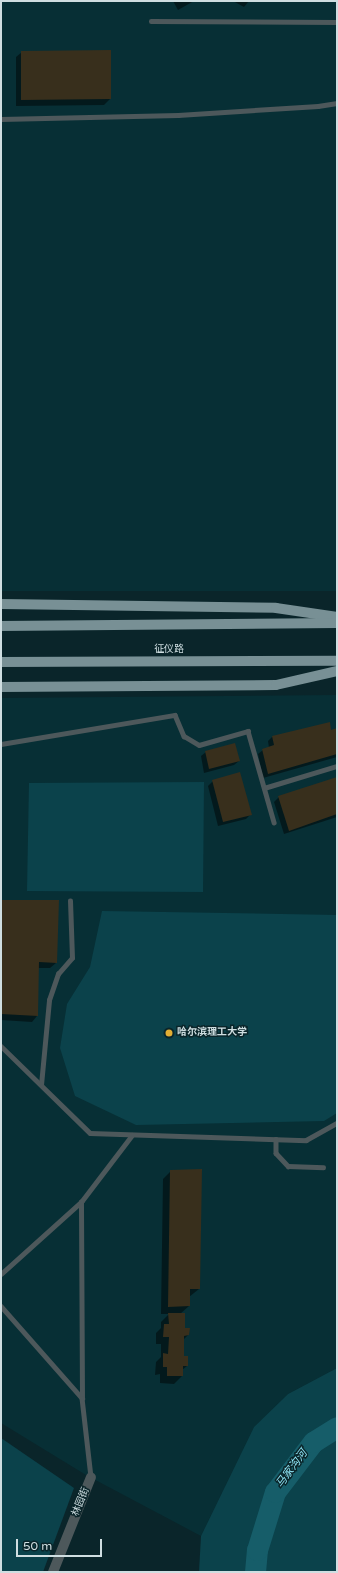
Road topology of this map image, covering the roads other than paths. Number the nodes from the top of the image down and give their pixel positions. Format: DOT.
graph roads {
  1 [pos="151,21"];
  2 [pos="337,22"];
  3 [pos="337,103"];
  4 [pos="1,119"];
  5 [pos="1,604"];
  6 [pos="337,617"];
  7 [pos="337,623"];
  8 [pos="1,626"];
  9 [pos="337,661"];
  10 [pos="1,662"];
  11 [pos="337,670"];
  12 [pos="1,687"];
  13 [pos="1,744"];
  14 [pos="337,766"];
  15 [pos="264,788"];
  16 [pos="274,822"];
  17 [pos="70,901"];
  18 [pos="1,1046"];
  19 [pos="41,1085"];
  20 [pos="337,1123"];
  21 [pos="132,1135"];
  22 [pos="276,1139"];
  23 [pos="323,1167"];
  24 [pos="81,1202"];
  25 [pos="1,1274"];
  26 [pos="1,1306"];
  27 [pos="82,1398"];
  28 [pos="91,1477"];
  29 [pos="53,1572"];
  1 -- 2 [label="lane"];
  3 -- 4 [label="lane"];
  5 -- 6 [label="main road"];
  7 -- 8 [label="main road"];
  9 -- 10 [label="main road, 征仪路"];
  11 -- 12 [label="main road"];
  13 -- 15 [label="lane"];
  14 -- 15 [label="lane"];
  15 -- 16 [label="lane"];
  17 -- 19 [label="lane"];
  18 -- 19 [label="lane"];
  19 -- 21 [label="lane"];
  20 -- 22 [label="lane"];
  21 -- 22 [label="lane"];
  21 -- 24 [label="lane"];
  22 -- 23 [label="lane"];
  24 -- 25 [label="lane"];
  24 -- 27 [label="lane"];
  26 -- 27 [label="lane"];
  27 -- 28 [label="lane"];
  28 -- 29 [label="street, 林园街"];
}
